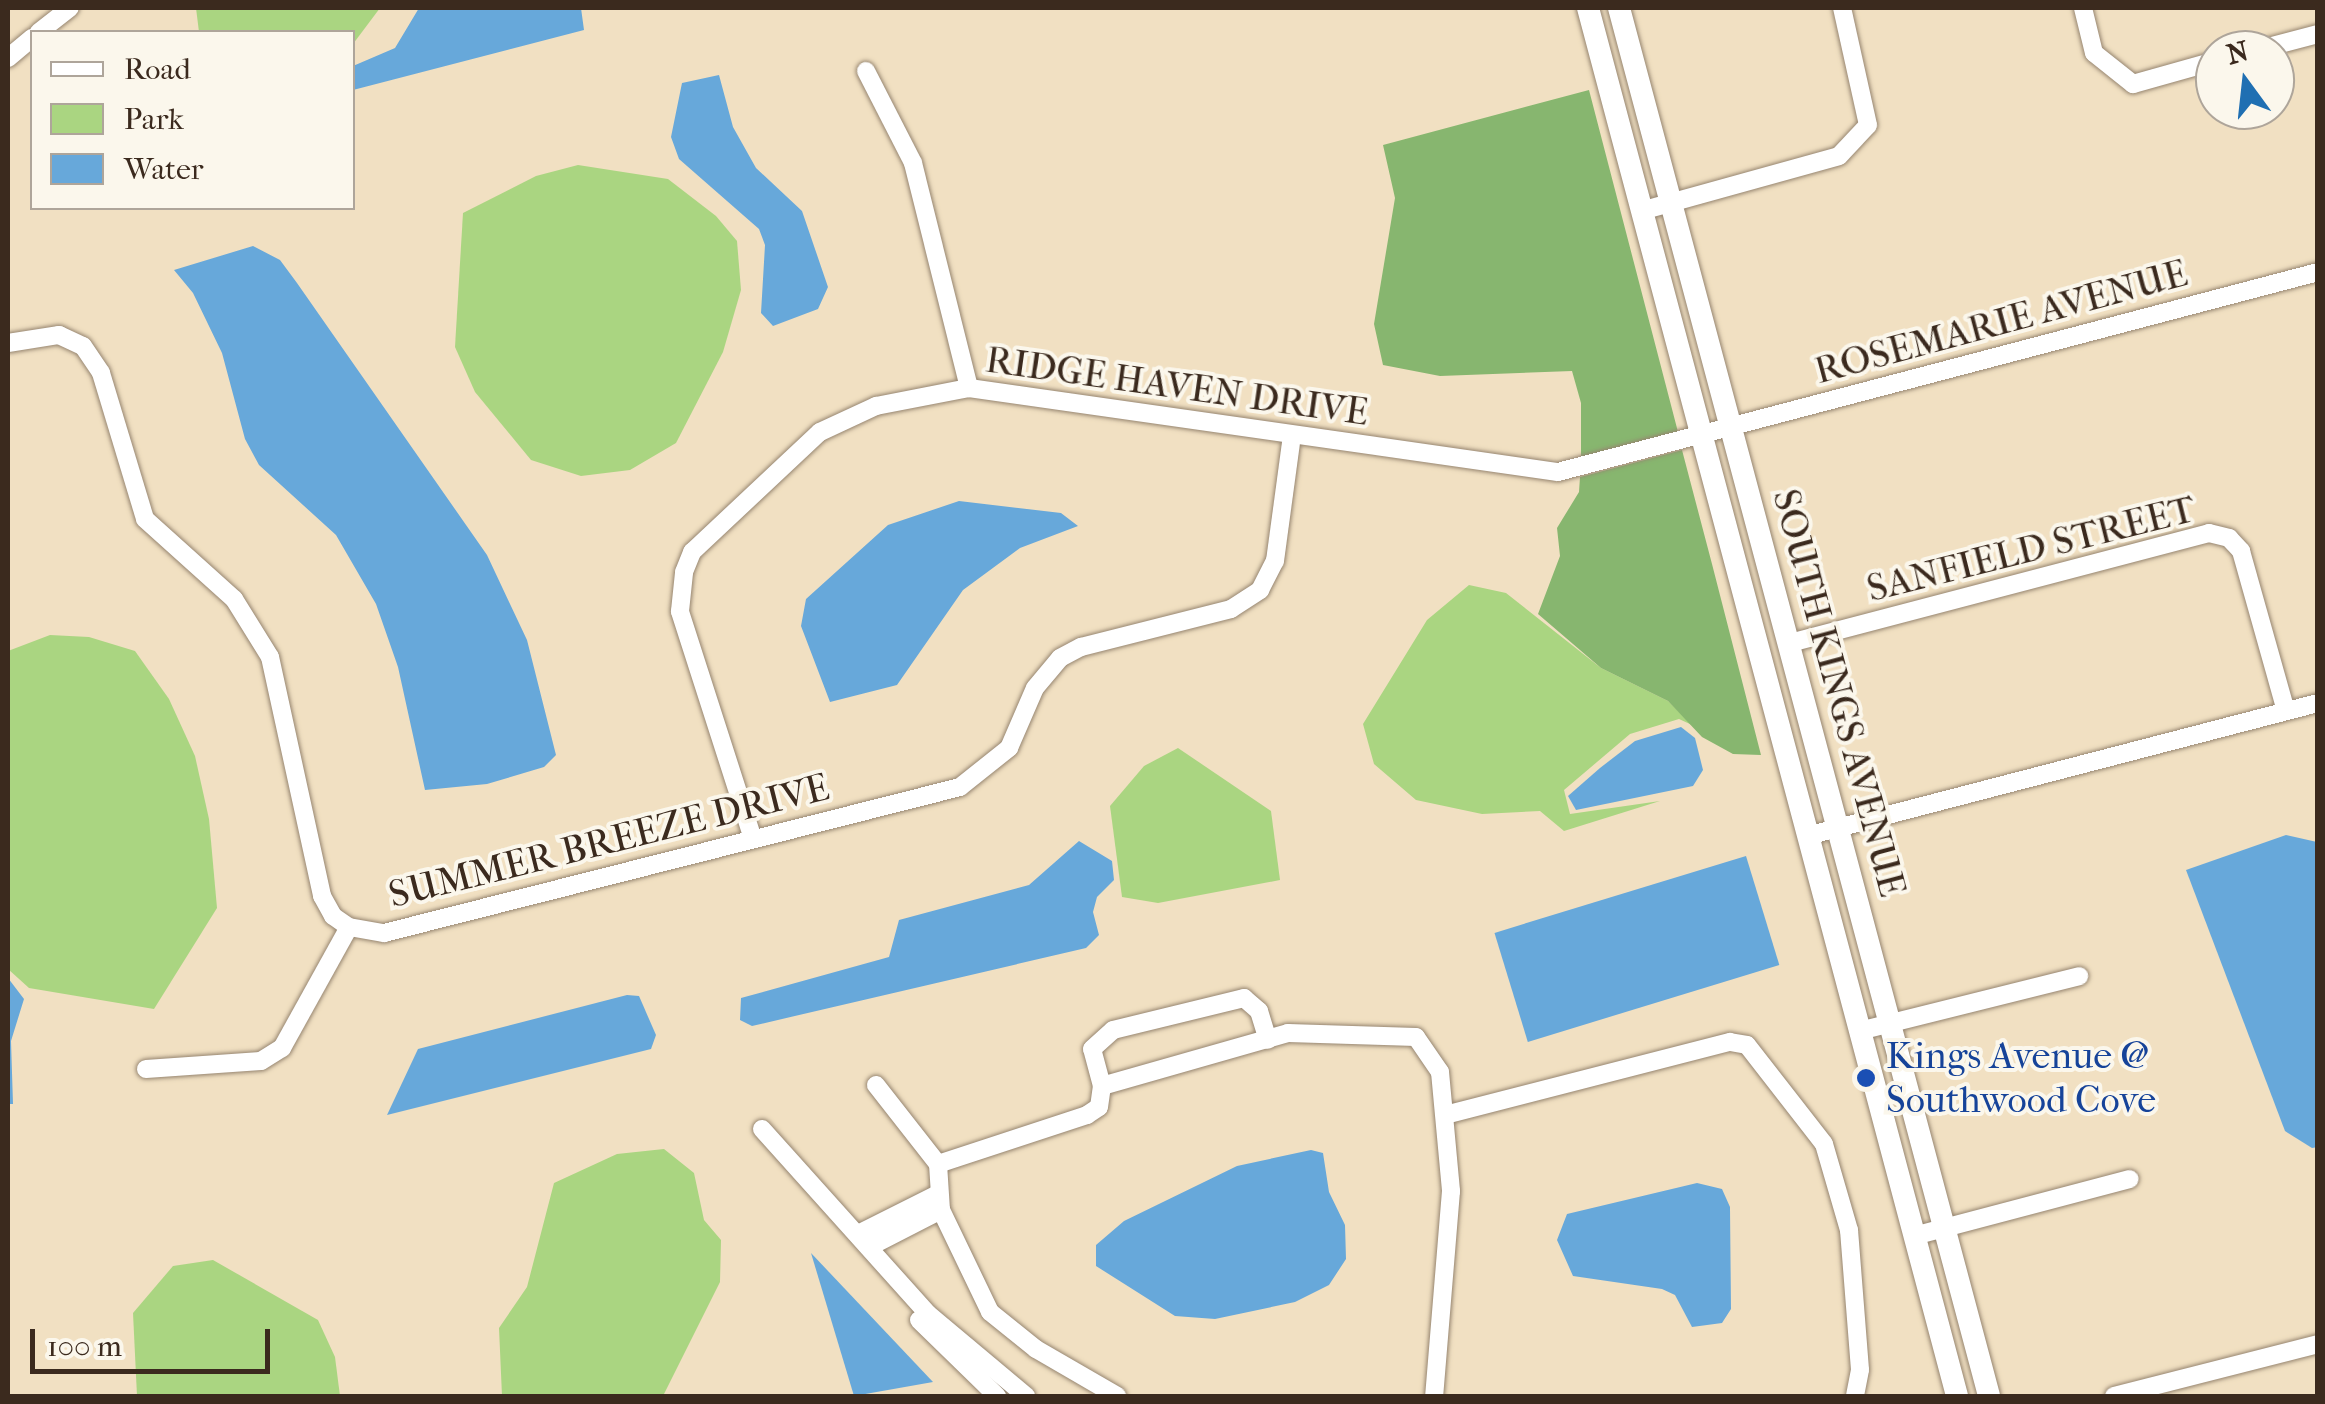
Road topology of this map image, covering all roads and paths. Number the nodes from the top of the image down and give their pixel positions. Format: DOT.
graph roads {
  1 [pos="70,8"];
  2 [pos="1588,8"];
  3 [pos="1618,8"];
  4 [pos="1842,8"];
  5 [pos="2083,8"];
  6 [pos="42,30"];
  7 [pos="30,40"];
  8 [pos="8,58"];
  9 [pos="2195,67"];
  10 [pos="866,71"];
  11 [pos="1670,203"];
  12 [pos="1641,211"];
  13 [pos="2318,272"];
  14 [pos="8,343"];
  15 [pos="969,388"];
  16 [pos="1731,428"];
  17 [pos="1702,435"];
  18 [pos="1292,436"];
  19 [pos="1790,644"];
  20 [pos="2318,703"];
  21 [pos="2285,708"];
  22 [pos="1838,828"];
  23 [pos="1807,836"];
  24 [pos="753,839"];
  25 [pos="348,926"];
  26 [pos="2079,976"];
  27 [pos="1891,1023"];
  28 [pos="1859,1031"];
  29 [pos="1268,1040"];
  30 [pos="146,1069"];
  31 [pos="876,1085"];
  32 [pos="1102,1086"];
  33 [pos="1445,1115"];
  34 [pos="938,1164"];
  35 [pos="2130,1179"];
  36 [pos="939,1202"];
  37 [pos="1944,1228"];
  38 [pos="1914,1236"];
  39 [pos="864,1240"];
  40 [pos="2318,1344"];
  41 [pos="998,1396"];
  42 [pos="1026,1396"];
  43 [pos="1117,1396"];
  44 [pos="1434,1396"];
  45 [pos="1855,1396"];
  46 [pos="1958,1396"];
  47 [pos="1989,1396"];
  48 [pos="2114,1396"];
  1 -- 6 [label="street"];
  2 -- 12 [label="main road, SOUTH KINGS AVENUE"];
  3 -- 11 [label="main road, SOUTH KINGS AVENUE"];
  4 -- 11 [label="street"];
  5 -- 9 [label="street"];
  7 -- 8 [label="street"];
  10 -- 15 [label="street"];
  11 -- 12 [label="street"];
  11 -- 16 [label="main road, SOUTH KINGS AVENUE"];
  12 -- 17 [label="main road, SOUTH KINGS AVENUE"];
  13 -- 16 [label="street, ROSEMARIE AVENUE"];
  14 -- 25 [label="street, SUMMER BREEZE DRIVE"];
  15 -- 18 [label="street, RIDGE HAVEN DRIVE"];
  15 -- 24 [label="street, RIDGE HAVEN DRIVE"];
  16 -- 17 [label="street, ROSEMARIE AVENUE"];
  16 -- 19 [label="main road, SOUTH KINGS AVENUE"];
  17 -- 18 [label="street, RIDGE HAVEN DRIVE"];
  17 -- 23 [label="main road, SOUTH KINGS AVENUE"];
  18 -- 24 [label="street, SUMMER BREEZE DRIVE"];
  19 -- 21 [label="street, SANFIELD STREET"];
  19 -- 22 [label="main road, SOUTH KINGS AVENUE"];
  20 -- 21 [label="street"];
  21 -- 22 [label="street"];
  22 -- 23 [label="street"];
  22 -- 27 [label="main road, SOUTH KINGS AVENUE"];
  23 -- 28 [label="main road, SOUTH KINGS AVENUE"];
  24 -- 25 [label="street, SUMMER BREEZE DRIVE"];
  25 -- 30 [label="street"];
  26 -- 27 [label="street"];
  27 -- 28 [label="street"];
  27 -- 37 [label="main road, SOUTH KINGS AVENUE"];
  28 -- 38 [label="main road, SOUTH KINGS AVENUE"];
  29 -- 32 [label="street"];
  29 -- 32 [label="street"];
  29 -- 33 [label="street"];
  31 -- 34 [label="street"];
  32 -- 34 [label="street"];
  33 -- 44 [label="street"];
  33 -- 45 [label="street"];
  34 -- 36 [label="street"];
  35 -- 37 [label="street"];
  36 -- 39 [label="street"];
  36 -- 43 [label="street"];
  37 -- 38 [label="street"];
  37 -- 47 [label="main road, SOUTH KINGS AVENUE"];
  38 -- 46 [label="main road, SOUTH KINGS AVENUE"];
  39 -- 41 [label="street"];
  39 -- 42 [label="street"];
  40 -- 48 [label="street"];
}
